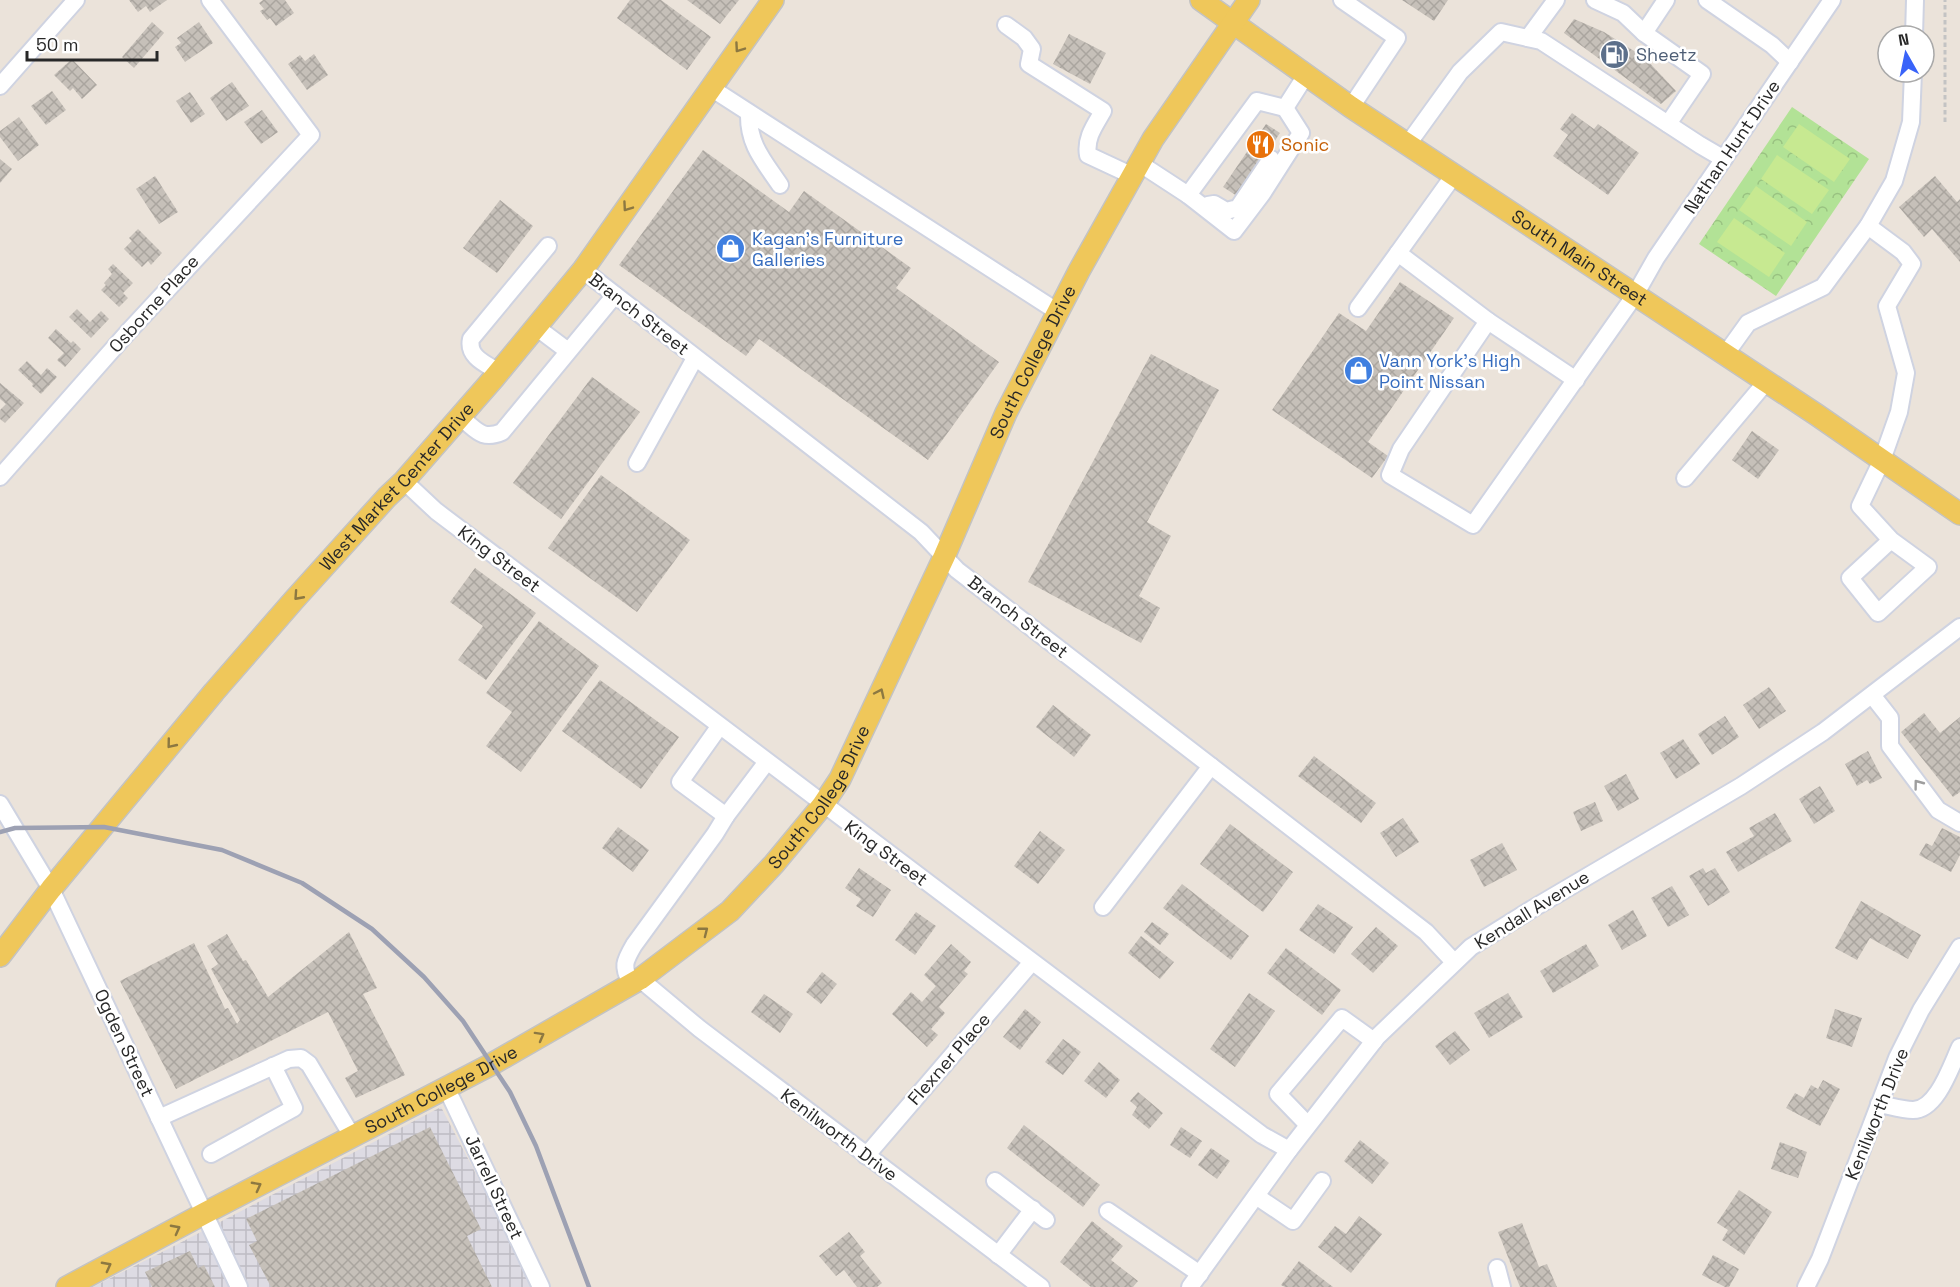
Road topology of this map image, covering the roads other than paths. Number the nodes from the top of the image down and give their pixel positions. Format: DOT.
graph roads {
  1 [pos="76,0"];
  2 [pos="210,0"];
  3 [pos="773,0"];
  4 [pos="1201,0"];
  5 [pos="1249,0"];
  6 [pos="1342,0"];
  7 [pos="1556,0"];
  8 [pos="1595,0"];
  9 [pos="1666,0"];
  10 [pos="1707,0"];
  11 [pos="1832,0"];
  12 [pos="1915,0"];
  13 [pos="1622,6"];
  14 [pos="1234,24"];
  15 [pos="1914,24"];
  16 [pos="1006,25"];
  17 [pos="1644,33"];
  18 [pos="1528,38"];
  19 [pos="1790,62"];
  20 [pos="1306,75"];
  21 [pos="1912,84"];
  22 [pos="0,86"];
  23 [pos="711,88"];
  24 [pos="1351,107"];
  25 [pos="1286,108"];
  26 [pos="749,112"];
  27 [pos="1668,124"];
  28 [pos="1408,144"];
  29 [pos="1724,159"];
  30 [pos="1136,170"];
  31 [pos="1454,175"];
  32 [pos="780,184"];
  33 [pos="1188,195"];
  34 [pos="1868,226"];
  35 [pos="548,246"];
  36 [pos="1398,252"];
  37 [pos="583,270"];
  38 [pos="615,295"];
  39 [pos="1635,295"];
  40 [pos="1358,308"];
  41 [pos="1058,312"];
  42 [pos="1488,321"];
  43 [pos="536,327"];
  44 [pos="568,351"];
  45 [pos="1725,355"];
  46 [pos="695,358"];
  47 [pos="499,372"];
  48 [pos="1576,380"];
  49 [pos="1766,382"];
  50 [pos="460,417"];
  51 [pos="1882,460"];
  52 [pos="637,463"];
  53 [pos="0,477"];
  54 [pos="1685,478"];
  55 [pos="404,481"];
  56 [pos="1960,514"];
  57 [pos="1891,540"];
  58 [pos="944,557"];
  59 [pos="1960,627"];
  60 [pos="1872,694"];
  61 [pos="719,727"];
  62 [pos="766,763"];
  63 [pos="1211,766"];
  64 [pos="0,804"];
  65 [pos="822,806"];
  66 [pos="726,816"];
  67 [pos="1960,823"];
  68 [pos="51,889"];
  69 [pos="1103,907"];
  70 [pos="1960,947"];
  71 [pos="0,956"];
  72 [pos="1032,962"];
  73 [pos="1454,962"];
  74 [pos="636,982"];
  75 [pos="1374,1041"];
  76 [pos="1960,1047"];
  77 [pos="273,1066"];
  78 [pos="446,1087"];
  79 [pos="1879,1104"];
  80 [pos="159,1118"];
  81 [pos="1308,1125"];
  82 [pos="352,1136"];
  83 [pos="1289,1150"];
  84 [pos="211,1154"];
  85 [pos="866,1155"];
  86 [pos="995,1181"];
  87 [pos="1322,1181"];
  88 [pos="1256,1196"];
  89 [pos="1108,1211"];
  90 [pos="205,1213"];
  91 [pos="998,1255"];
  92 [pos="1497,1268"];
  93 [pos="1195,1280"];
  94 [pos="67,1287"];
  95 [pos="240,1287"];
  96 [pos="542,1287"];
  97 [pos="1041,1287"];
  98 [pos="1502,1287"];
  99 [pos="1806,1287"];
  1 -- 22 [label="street"];
  2 -- 53 [label="street, Osborne Place"];
  3 -- 23 [label="main road, West Market Center Drive, one-way"];
  4 -- 14 [label="main road, South Main Street"];
  5 -- 14 [label="main road, South College Drive"];
  6 -- 24 [label="street"];
  7 -- 18 [label="street"];
  8 -- 13 [label="street"];
  9 -- 17 [label="street"];
  10 -- 19 [label="street"];
  11 -- 19 [label="street, Nathan Hunt Drive"];
  12 -- 15 [label="street"];
  13 -- 17 [label="street"];
  14 -- 20 [label="main road, South Main Street"];
  14 -- 30 [label="main road, South College Drive"];
  16 -- 30 [label="street"];
  17 -- 27 [label="street"];
  18 -- 27 [label="street"];
  18 -- 28 [label="street"];
  19 -- 29 [label="street, Nathan Hunt Drive"];
  20 -- 24 [label="main road, South Main Street"];
  20 -- 25 [label="street"];
  21 -- 34 [label="street"];
  23 -- 26 [label="street"];
  23 -- 37 [label="main road, West Market Center Drive, one-way"];
  24 -- 28 [label="main road, South Main Street"];
  25 -- 33 [label="street"];
  25 -- 33 [label="street"];
  26 -- 32 [label="street"];
  26 -- 41 [label="street"];
  27 -- 29 [label="street"];
  28 -- 31 [label="main road, South Main Street"];
  29 -- 39 [label="street, Nathan Hunt Drive"];
  30 -- 33 [label="street"];
  30 -- 41 [label="main road, South College Drive"];
  31 -- 36 [label="street"];
  31 -- 39 [label="main road, South Main Street"];
  34 -- 45 [label="street"];
  34 -- 51 [label="street"];
  35 -- 47 [label="street"];
  36 -- 40 [label="street"];
  36 -- 42 [label="street"];
  37 -- 38 [label="street, Branch Street"];
  37 -- 43 [label="main road, West Market Center Drive"];
  38 -- 44 [label="street"];
  38 -- 46 [label="street, Branch Street"];
  39 -- 45 [label="main road, South Main Street"];
  39 -- 48 [label="street, Nathan Hunt Drive"];
  41 -- 58 [label="main road, South College Drive"];
  42 -- 48 [label="street"];
  42 -- 48 [label="street, Nathan Hunt Drive"];
  43 -- 44 [label="street"];
  43 -- 47 [label="main road, West Market Center Drive"];
  44 -- 50 [label="street"];
  45 -- 49 [label="main road, South Main Street"];
  46 -- 52 [label="street"];
  46 -- 58 [label="street, Branch Street"];
  47 -- 50 [label="main road, West Market Center Drive"];
  49 -- 51 [label="main road, South Main Street"];
  49 -- 54 [label="street"];
  50 -- 55 [label="main road, West Market Center Drive"];
  51 -- 56 [label="main road, South Main Street"];
  51 -- 57 [label="street"];
  55 -- 61 [label="street, King Street"];
  55 -- 68 [label="main road, West Market Center Drive, one-way"];
  57 -- 57 [label="street"];
  58 -- 63 [label="street, Branch Street"];
  65 -- 58 [label="main road, South College Drive, one-way"];
  59 -- 60 [label="street, Kendall Avenue"];
  67 -- 60 [label="street, one-way"];
  60 -- 73 [label="street, Kendall Avenue"];
  61 -- 62 [label="street, King Street"];
  61 -- 66 [label="street"];
  62 -- 65 [label="street, King Street"];
  62 -- 66 [label="street"];
  63 -- 69 [label="street"];
  63 -- 73 [label="street, Branch Street"];
  64 -- 68 [label="street, Ogden Street"];
  65 -- 72 [label="street, King Street"];
  74 -- 65 [label="main road, South College Drive, one-way"];
  66 -- 74 [label="street"];
  68 -- 71 [label="main road, West Market Center Drive"];
  68 -- 80 [label="street, Ogden Street"];
  70 -- 79 [label="street, Kenilworth Drive"];
  72 -- 83 [label="street, King Street"];
  72 -- 85 [label="street, Flexner Place"];
  73 -- 75 [label="street, Kendall Avenue"];
  78 -- 74 [label="main road, South College Drive, one-way"];
  74 -- 85 [label="street, Kenilworth Drive"];
  75 -- 81 [label="street, Kendall Avenue"];
  75 -- 81 [label="street"];
  76 -- 79 [label="street"];
  77 -- 80 [label="street"];
  77 -- 82 [label="street"];
  77 -- 84 [label="street"];
  78 -- 82 [label="main road, South College Drive"];
  78 -- 96 [label="street, Jarrell Street"];
  79 -- 99 [label="street, Kenilworth Drive"];
  80 -- 90 [label="street, Ogden Street"];
  81 -- 83 [label="street, Kendall Avenue"];
  90 -- 82 [label="main road, South College Drive, one-way"];
  83 -- 88 [label="street, Kendall Avenue"];
  85 -- 91 [label="street, Kenilworth Drive"];
  86 -- 91 [label="street"];
  87 -- 88 [label="street"];
  88 -- 93 [label="street, Kendall Avenue"];
  89 -- 93 [label="street"];
  94 -- 90 [label="main road, South College Drive, one-way"];
  90 -- 95 [label="street, Ogden Street"];
  91 -- 97 [label="street, Kenilworth Drive"];
  92 -- 98 [label="street"];
}
